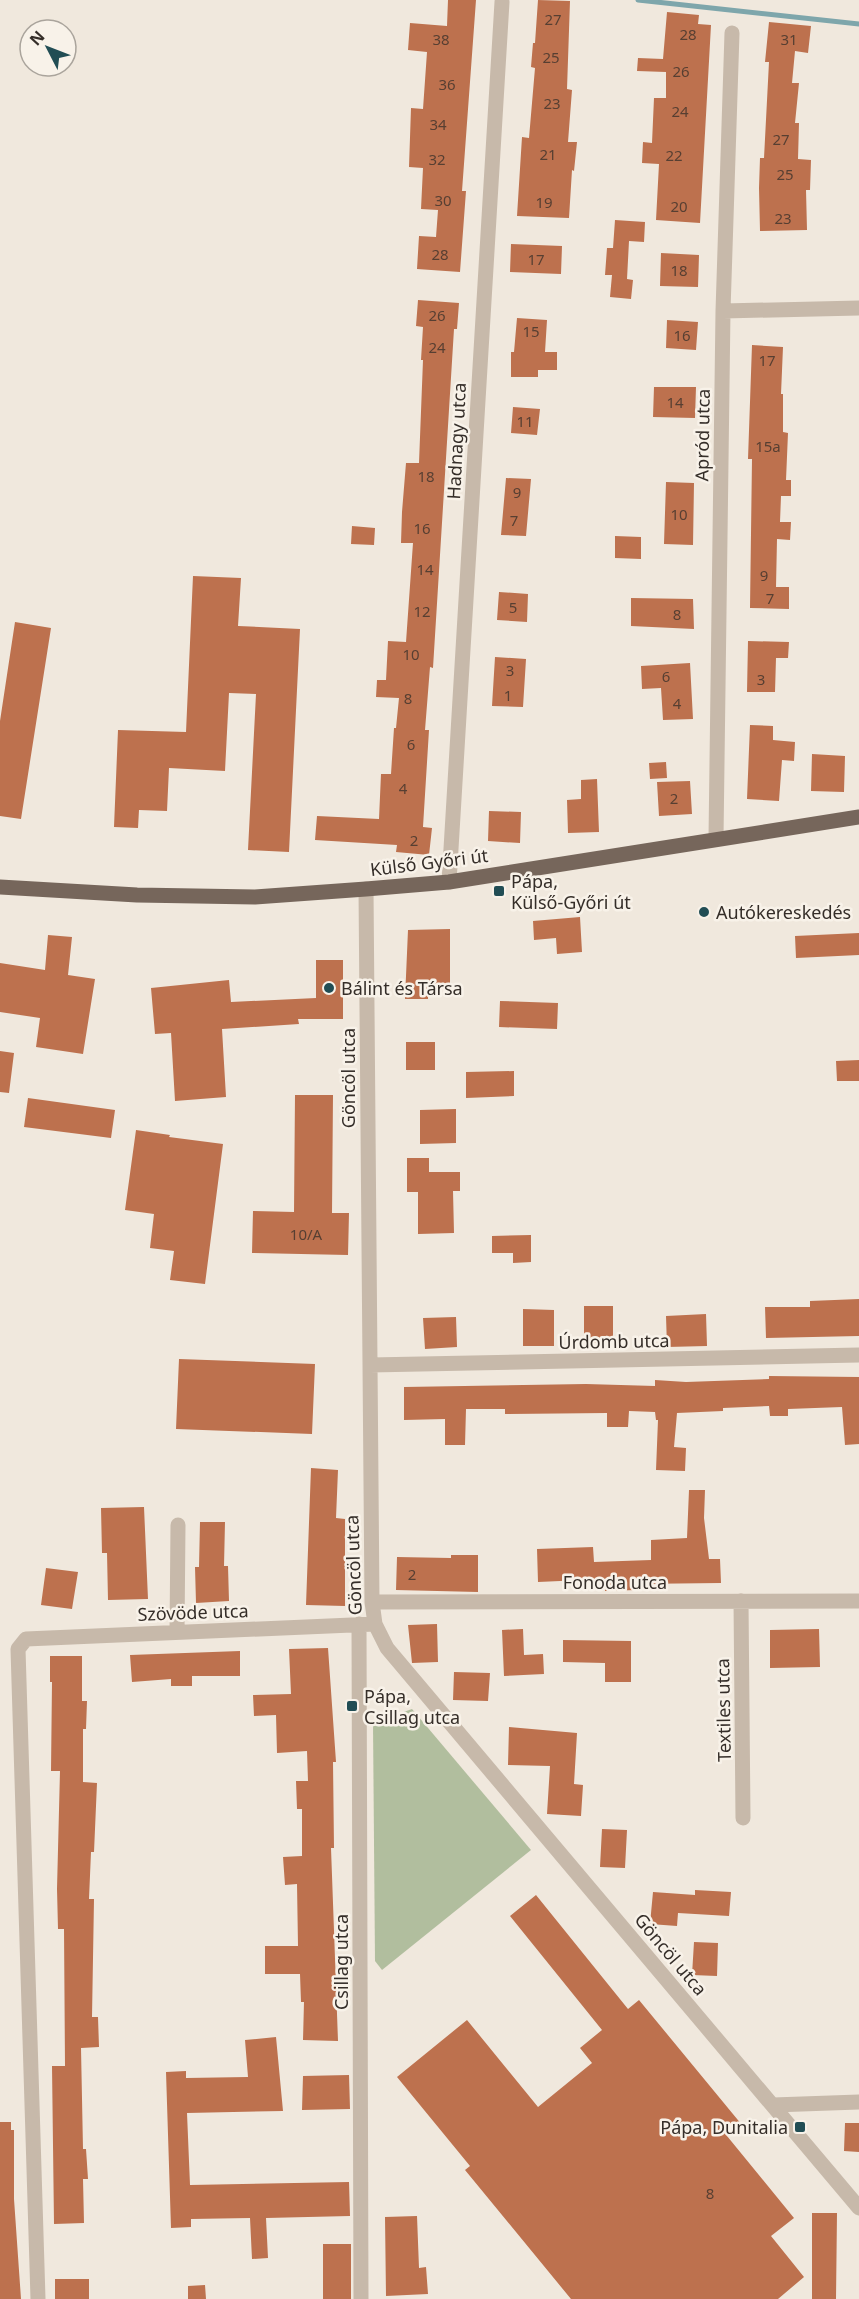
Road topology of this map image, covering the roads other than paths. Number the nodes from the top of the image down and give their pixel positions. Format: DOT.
graph roads {
  1 [pos="502,2"];
  2 [pos="732,33"];
  3 [pos="859,308"];
  4 [pos="723,311"];
  5 [pos="859,817"];
  6 [pos="716,838"];
  7 [pos="449,882"];
  8 [pos="0,888"];
  9 [pos="366,889"];
  10 [pos="859,1355"];
  11 [pos="370,1365"];
  12 [pos="178,1525"];
  13 [pos="741,1601"];
  14 [pos="859,1601"];
  15 [pos="372,1602"];
  16 [pos="359,1624"];
  17 [pos="375,1624"];
  18 [pos="177,1632"];
  19 [pos="743,1818"];
  20 [pos="859,2102"];
  21 [pos="772,2105"];
  22 [pos="859,2208"];
  23 [pos="38,2299"];
  24 [pos="361,2299"];
  1 -- 7 [label="street, Hadnagy utca"];
  2 -- 4 [label="street, Apród utca"];
  3 -- 4 [label="street"];
  4 -- 6 [label="street, Apród utca"];
  5 -- 6 [label="main road, Külső Győri út"];
  6 -- 7 [label="main road, Külső Győri út"];
  7 -- 9 [label="main road, Külső Győri út"];
  8 -- 9 [label="main road, Külső Győri út"];
  9 -- 11 [label="street, Göncöl utca"];
  10 -- 11 [label="street, Úrdomb utca"];
  11 -- 15 [label="street, Göncöl utca"];
  12 -- 18 [label="street"];
  13 -- 14 [label="street, Fonoda utca"];
  13 -- 15 [label="street, Fonoda utca"];
  13 -- 19 [label="street, Textiles utca"];
  15 -- 17 [label="street, Göncöl utca"];
  16 -- 17 [label="street, Szövöde utca"];
  16 -- 18 [label="street, Szövöde utca"];
  16 -- 24 [label="street, Csillag utca"];
  17 -- 21 [label="street, Göncöl utca"];
  18 -- 23 [label="street, Szövöde utca"];
  20 -- 21 [label="street"];
  21 -- 22 [label="street, Göncöl utca"];
}
